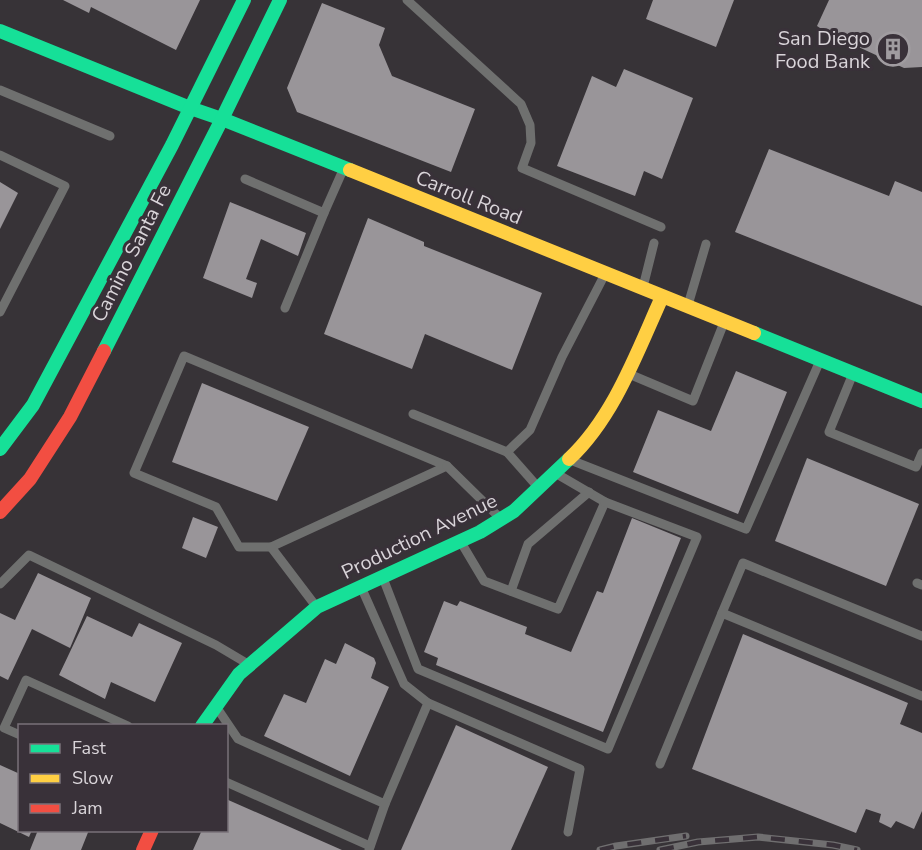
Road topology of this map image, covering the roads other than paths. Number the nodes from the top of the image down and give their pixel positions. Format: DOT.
graph roads {
  1 [pos="244,0"];
  2 [pos="280,0"];
  3 [pos="407,0"];
  4 [pos="0,31"];
  5 [pos="0,90"];
  6 [pos="190,108"];
  7 [pos="222,119"];
  8 [pos="110,135"];
  9 [pos="0,155"];
  10 [pos="344,167"];
  11 [pos="244,179"];
  12 [pos="324,213"];
  13 [pos="661,227"];
  14 [pos="654,243"];
  15 [pos="706,244"];
  16 [pos="606,274"];
  17 [pos="642,289"];
  18 [pos="662,297"];
  19 [pos="285,308"];
  20 [pos="688,308"];
  21 [pos="0,312"];
  22 [pos="724,322"];
  23 [pos="820,361"];
  24 [pos="627,373"];
  25 [pos="852,374"];
  26 [pos="922,401"];
  27 [pos="413,414"];
  28 [pos="0,448"];
  29 [pos="507,452"];
  30 [pos="922,453"];
  31 [pos="569,460"];
  32 [pos="447,466"];
  33 [pos="555,473"];
  34 [pos="538,488"];
  35 [pos="589,492"];
  36 [pos="605,502"];
  37 [pos="0,512"];
  38 [pos="501,519"];
  39 [pos="460,541"];
  40 [pos="271,547"];
  41 [pos="382,577"];
  42 [pos="0,584"];
  43 [pos="361,587"];
  44 [pos="511,591"];
  45 [pos="317,607"];
  46 [pos="722,614"];
  47 [pos="922,636"];
  48 [pos="250,665"];
  49 [pos="922,696"];
  50 [pos="428,703"];
  51 [pos="216,706"];
  52 [pos="124,724"];
  53 [pos="203,724"];
  54 [pos="18,734"];
  55 [pos="660,764"];
  56 [pos="228,783"];
  57 [pos="385,804"];
  58 [pos="152,832"];
  59 [pos="568,832"];
  60 [pos="369,848"];
  61 [pos="143,850"];
  1 -- 6 [label="main road, Camino Santa Fe"];
  2 -- 7 [label="main road, Camino Santa Fe"];
  3 -- 13 [label="lane"];
  4 -- 6 [label="main road, Carroll Road"];
  5 -- 8 [label="lane"];
  6 -- 7 [label="main road, Carroll Road"];
  6 -- 28 [label="main road, Camino Santa Fe"];
  7 -- 10 [label="main road, Carroll Road"];
  7 -- 37 [label="main road, Camino Santa Fe"];
  9 -- 21 [label="lane"];
  10 -- 12 [label="lane"];
  10 -- 16 [label="main road, Carroll Road"];
  11 -- 12 [label="lane"];
  12 -- 19 [label="lane"];
  14 -- 17 [label="lane"];
  15 -- 20 [label="lane"];
  16 -- 17 [label="main road, Carroll Road"];
  16 -- 29 [label="lane"];
  17 -- 18 [label="main road, Carroll Road"];
  18 -- 20 [label="main road, Carroll Road"];
  18 -- 24 [label="main road, Production Avenue"];
  20 -- 22 [label="main road, Carroll Road"];
  22 -- 23 [label="main road, Carroll Road"];
  22 -- 24 [label="lane"];
  23 -- 25 [label="main road, Carroll Road"];
  23 -- 31 [label="lane"];
  24 -- 31 [label="main road, Production Avenue"];
  25 -- 26 [label="main road, Carroll Road"];
  25 -- 30 [label="lane"];
  27 -- 29 [label="lane"];
  29 -- 34 [label="lane"];
  31 -- 33 [label="main road, Production Avenue"];
  32 -- 38 [label="lane"];
  32 -- 40 [label="lane"];
  32 -- 40 [label="lane"];
  33 -- 34 [label="main road, Production Avenue"];
  33 -- 35 [label="lane"];
  34 -- 38 [label="main road, Production Avenue"];
  35 -- 36 [label="lane"];
  35 -- 44 [label="lane"];
  36 -- 41 [label="lane"];
  36 -- 44 [label="lane"];
  38 -- 39 [label="main road, Production Avenue"];
  39 -- 41 [label="main road, Production Avenue"];
  39 -- 44 [label="lane"];
  40 -- 45 [label="lane"];
  41 -- 43 [label="main road, Production Avenue"];
  42 -- 48 [label="lane"];
  43 -- 45 [label="main road, Production Avenue"];
  43 -- 50 [label="lane"];
  45 -- 48 [label="main road, Production Avenue"];
  46 -- 47 [label="lane"];
  46 -- 49 [label="lane"];
  46 -- 55 [label="lane"];
  48 -- 51 [label="main road, Production Avenue"];
  50 -- 57 [label="lane"];
  50 -- 59 [label="lane"];
  51 -- 53 [label="main road, Production Avenue"];
  51 -- 57 [label="lane"];
  52 -- 54 [label="lane"];
  56 -- 60 [label="lane"];
  57 -- 60 [label="lane"];
  58 -- 61 [label="main road"];
}
